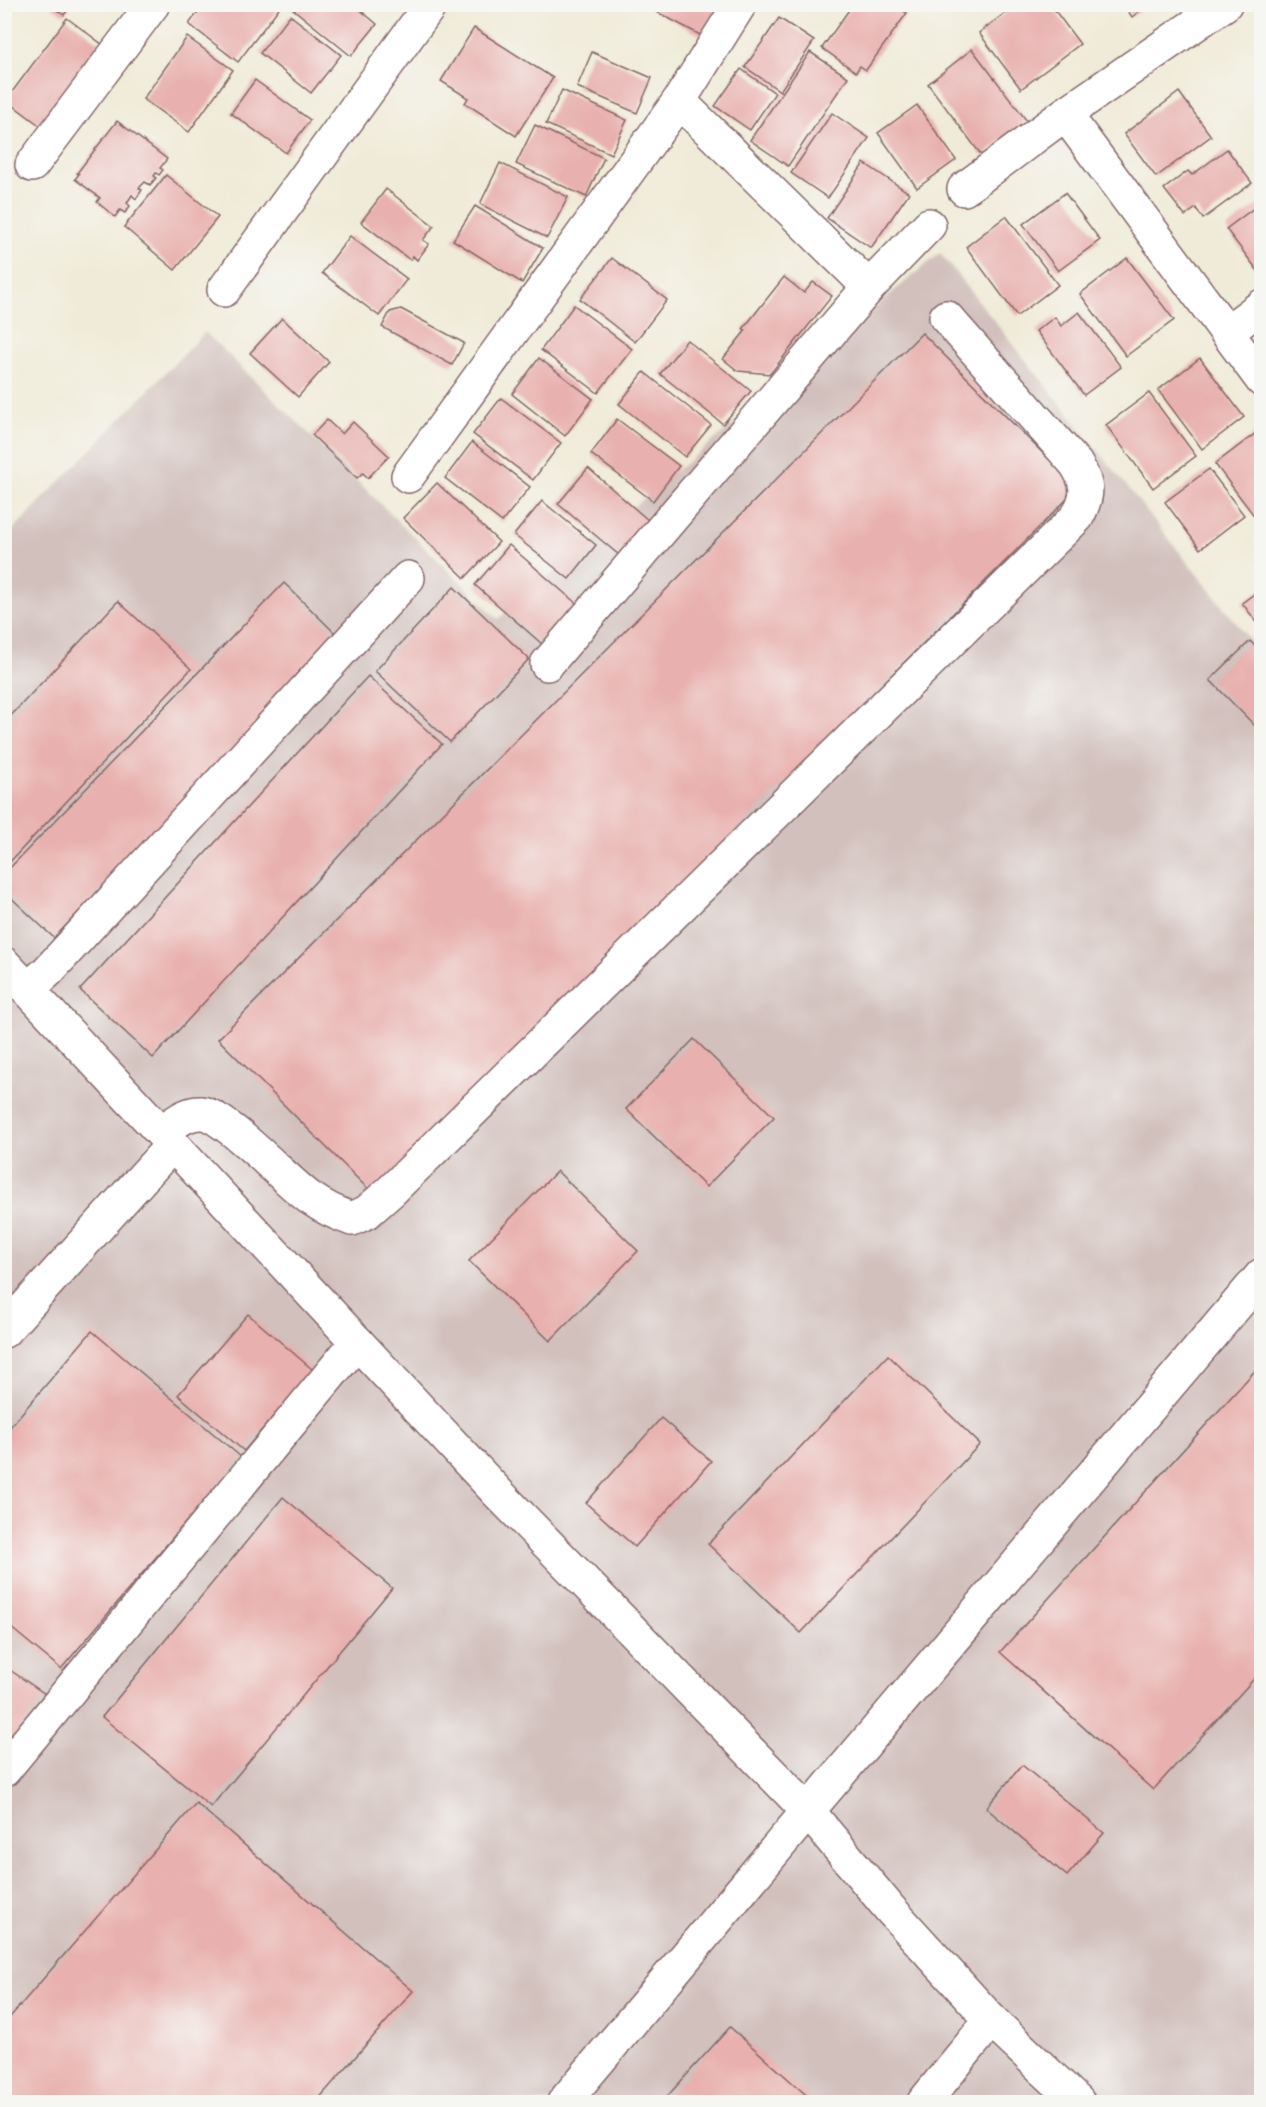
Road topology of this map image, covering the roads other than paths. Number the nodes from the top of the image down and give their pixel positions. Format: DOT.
graph roads {
  1 [pos="153,4"];
  2 [pos="431,4"];
  3 [pos="740,4"];
  4 [pos="1225,4"];
  5 [pos="679,101"];
  6 [pos="1065,114"];
  7 [pos="32,165"];
  8 [pos="964,189"];
  9 [pos="929,225"];
  10 [pos="869,287"];
  11 [pos="224,290"];
  12 [pos="1262,306"];
  13 [pos="945,317"];
  14 [pos="1227,332"];
  15 [pos="1262,380"];
  16 [pos="408,476"];
  17 [pos="408,578"];
  18 [pos="547,664"];
  19 [pos="4,964"];
  20 [pos="28,989"];
  21 [pos="167,1138"];
  22 [pos="1262,1275"];
  23 [pos="4,1331"];
  24 [pos="357,1342"];
  25 [pos="4,1770"];
  26 [pos="808,1810"];
  27 [pos="992,2020"];
  28 [pos="564,2103"];
  29 [pos="924,2103"];
  30 [pos="1078,2103"];
  1 -- 7 [label="street"];
  2 -- 11 [label="street"];
  3 -- 5 [label="street"];
  4 -- 6 [label="street"];
  5 -- 10 [label="street"];
  5 -- 16 [label="street"];
  6 -- 8 [label="street"];
  6 -- 14 [label="street"];
  9 -- 10 [label="street"];
  10 -- 18 [label="street"];
  12 -- 14 [label="street"];
  13 -- 21 [label="street"];
  14 -- 15 [label="street"];
  17 -- 20 [label="street"];
  19 -- 20 [label="street"];
  20 -- 21 [label="street"];
  21 -- 23 [label="street"];
  21 -- 24 [label="street"];
  22 -- 26 [label="street"];
  24 -- 25 [label="street"];
  24 -- 26 [label="street"];
  26 -- 27 [label="street"];
  26 -- 28 [label="street"];
  27 -- 29 [label="street"];
  27 -- 30 [label="street"];
}
